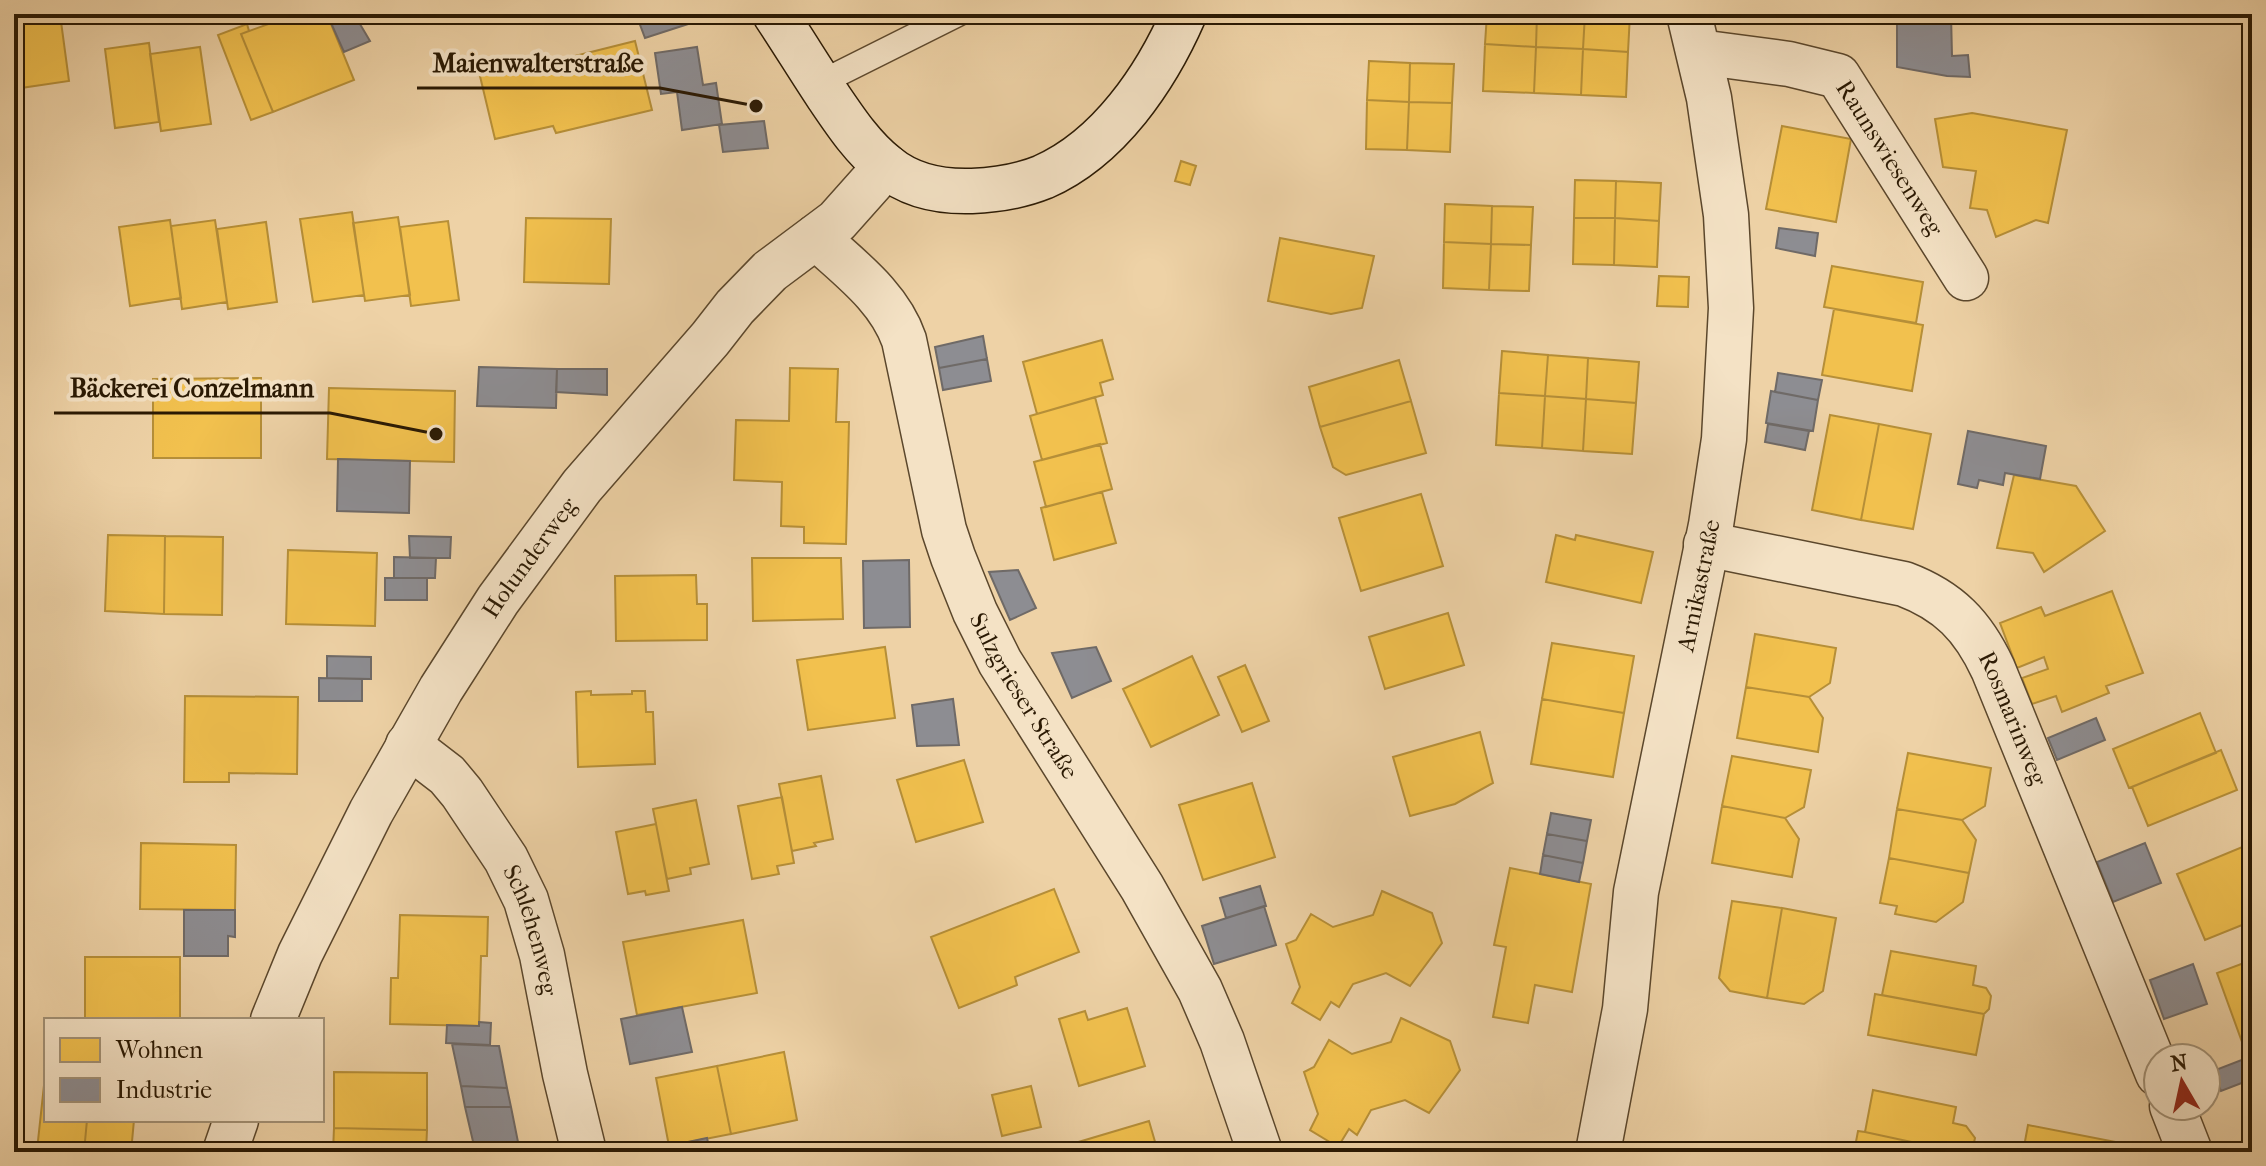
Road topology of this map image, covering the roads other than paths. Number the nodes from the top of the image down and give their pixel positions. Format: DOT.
graph roads {
  1 [pos="775,14"];
  2 [pos="958,14"];
  3 [pos="1184,14"];
  4 [pos="1694,33"];
  5 [pos="820,83"];
  6 [pos="886,166"];
  7 [pos="816,237"];
  8 [pos="1966,278"];
  9 [pos="1706,544"];
  10 [pos="408,745"];
  11 [pos="274,1018"];
  12 [pos="2145,1042"];
  13 [pos="235,1122"];
  14 [pos="2178,1122"];
  15 [pos="225,1152"];
  16 [pos="584,1152"];
  17 [pos="1260,1152"];
  18 [pos="1598,1152"];
  19 [pos="2190,1152"];
  1 -- 5 [label="street"];
  2 -- 5 [label="lane"];
  3 -- 6 [label="street"];
  4 -- 8 [label="street, Raunswiesenweg"];
  4 -- 9 [label="street, Arnikastraße"];
  5 -- 6 [label="street"];
  6 -- 7 [label="street, Holunderweg"];
  7 -- 10 [label="street, Holunderweg"];
  7 -- 17 [label="street, Sulzgrieser Straße"];
  9 -- 12 [label="street, Rosmarinweg"];
  9 -- 18 [label="street, Arnikastraße"];
  10 -- 11 [label="street, Holunderweg"];
  10 -- 16 [label="street, Schlehenweg"];
  13 -- 15 [label="street"];
  14 -- 19 [label="street"];
}
